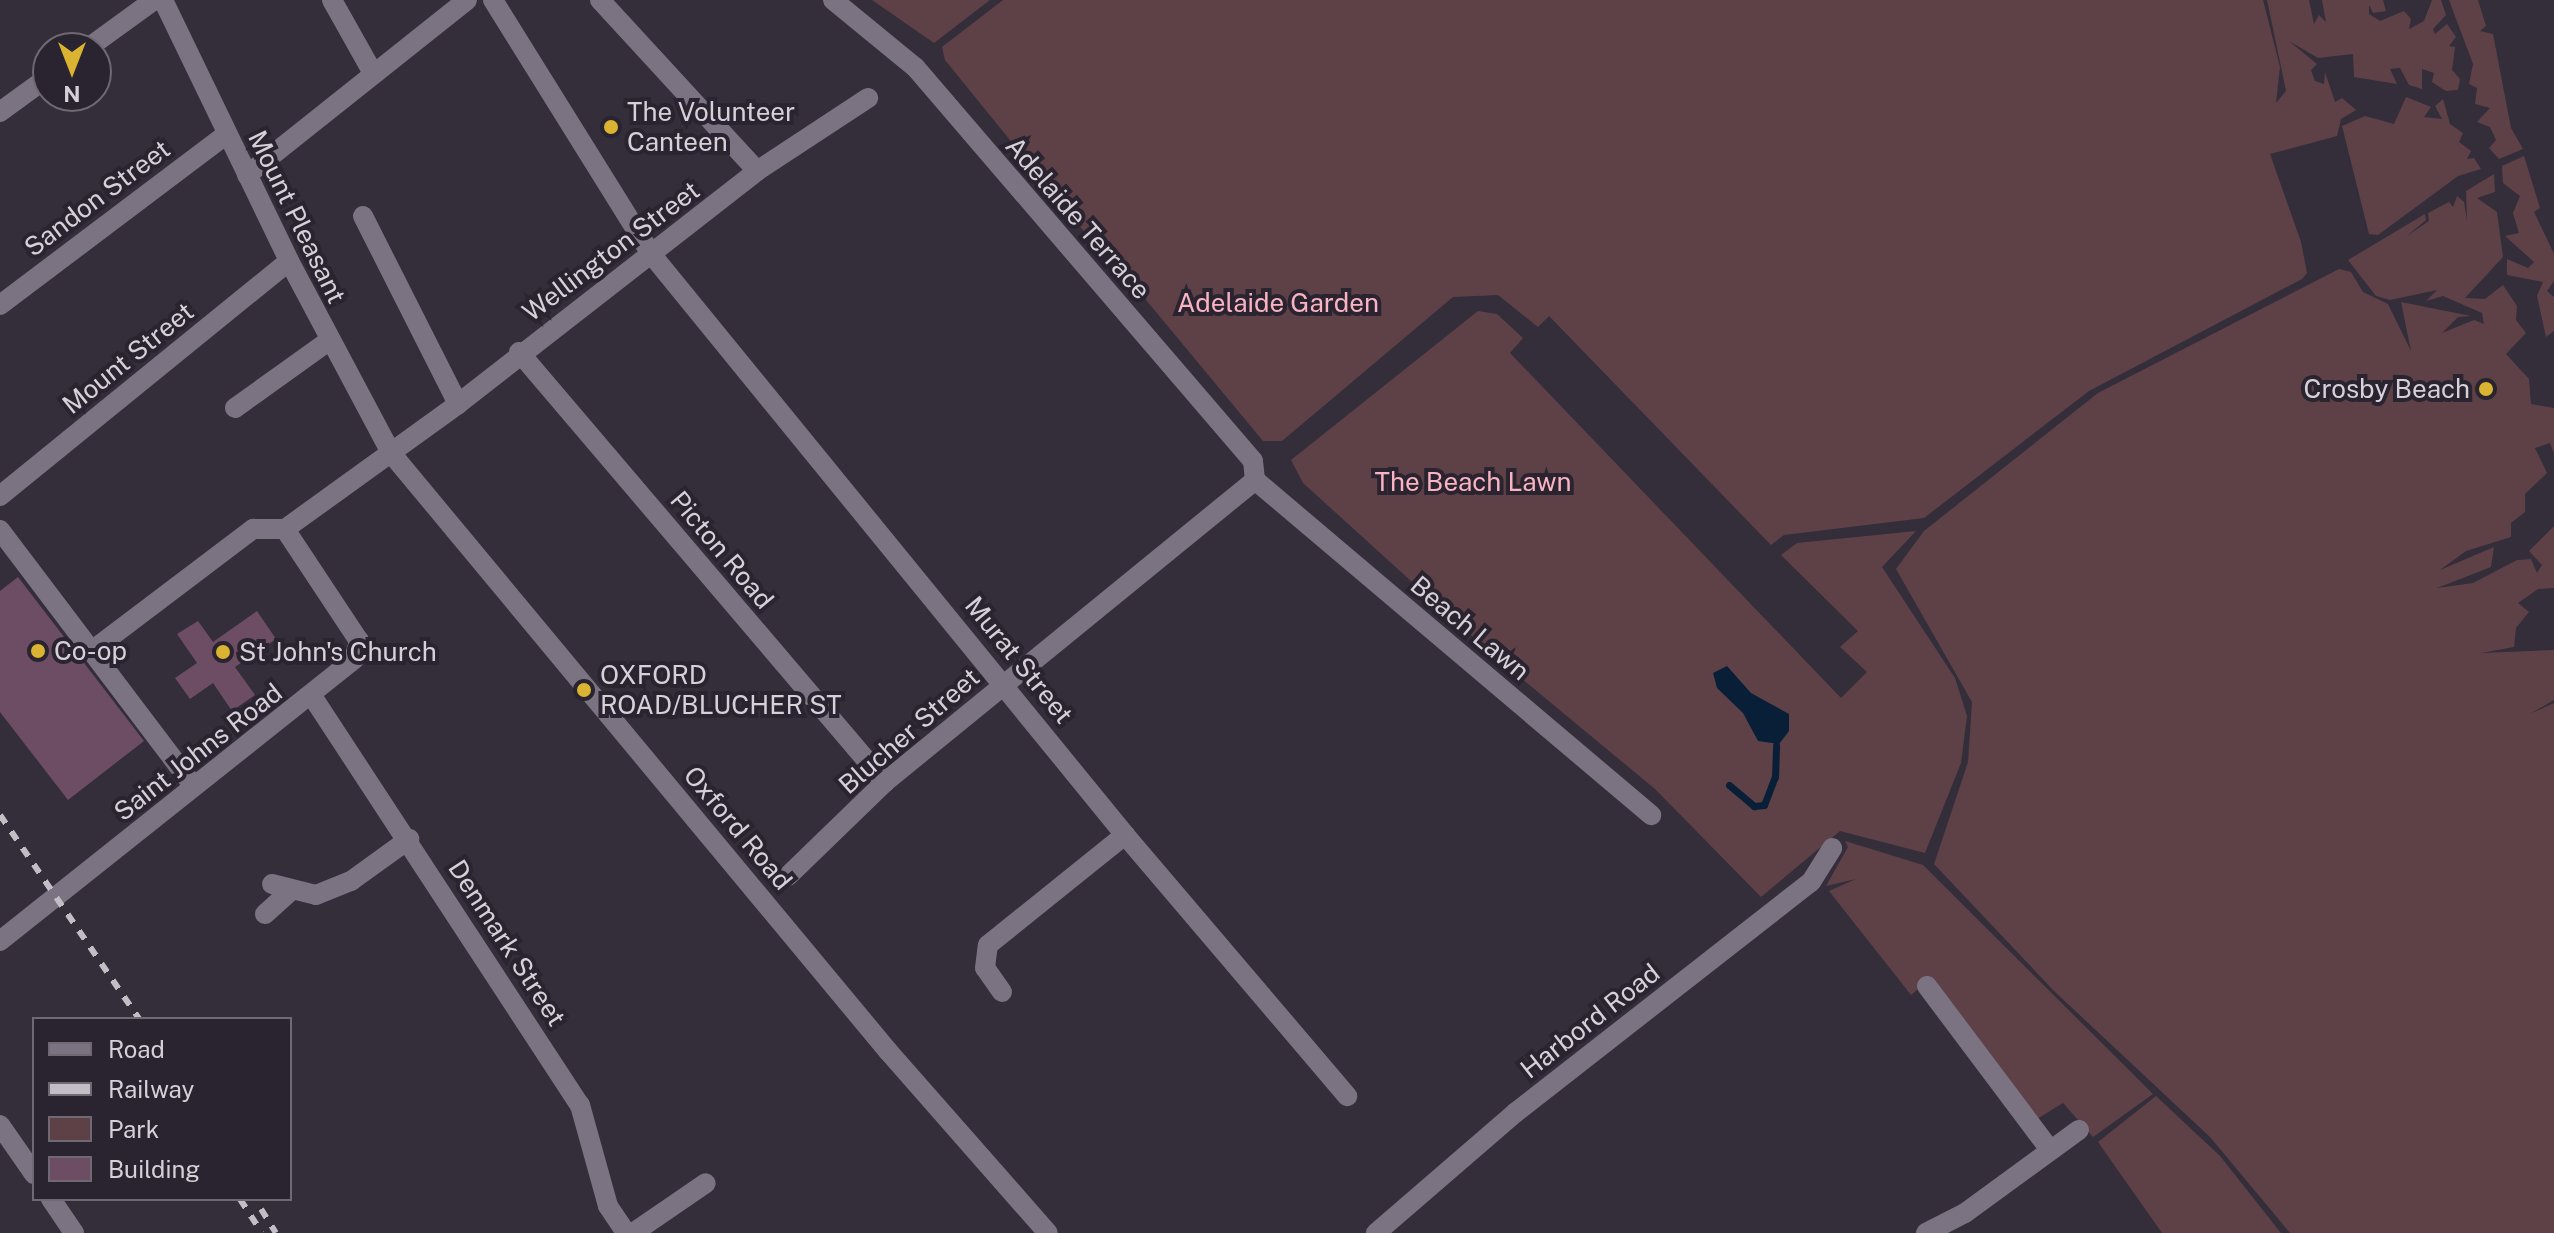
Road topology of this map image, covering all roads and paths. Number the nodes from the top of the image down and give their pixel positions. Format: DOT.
graph roads {
  1 [pos="154,0"];
  2 [pos="163,0"];
  3 [pos="332,0"];
  4 [pos="467,0"];
  5 [pos="493,0"];
  6 [pos="600,0"];
  7 [pos="833,0"];
  8 [pos="110,32"];
  9 [pos="373,73"];
  10 [pos="32,89"];
  11 [pos="868,98"];
  12 [pos="0,112"];
  13 [pos="227,134"];
  14 [pos="757,171"];
  15 [pos="247,175"];
  16 [pos="363,216"];
  17 [pos="652,255"];
  18 [pos="289,261"];
  19 [pos="0,305"];
  20 [pos="330,340"];
  21 [pos="519,352"];
  22 [pos="458,404"];
  23 [pos="235,408"];
  24 [pos="391,453"];
  25 [pos="1255,480"];
  26 [pos="0,496"];
  27 [pos="285,529"];
  28 [pos="0,530"];
  29 [pos="93,650"];
  30 [pos="1004,682"];
  31 [pos="312,696"];
  32 [pos="885,782"];
  33 [pos="193,785"];
  34 [pos="1651,815"];
  35 [pos="1125,835"];
  36 [pos="409,839"];
  37 [pos="1832,848"];
  38 [pos="788,876"];
  39 [pos="265,914"];
  40 [pos="0,941"];
  41 [pos="1927,986"];
  42 [pos="1002,992"];
  43 [pos="1347,1096"];
  44 [pos="0,1125"];
  45 [pos="2079,1130"];
  46 [pos="2050,1150"];
  47 [pos="32,1171"];
  48 [pos="706,1183"];
  49 [pos="52,1201"];
  50 [pos="74,1233"];
  51 [pos="626,1233"];
  52 [pos="633,1233"];
  53 [pos="1048,1233"];
  54 [pos="1376,1233"];
  55 [pos="1926,1233"];
  1 -- 8 [label="street"];
  2 -- 13 [label="street, Mount Pleasant"];
  3 -- 9 [label="street"];
  4 -- 9 [label="street"];
  5 -- 17 [label="street, Murat Street"];
  6 -- 14 [label="street"];
  7 -- 25 [label="street, Adelaide Terrace"];
  9 -- 15 [label="street"];
  10 -- 12 [label="street"];
  11 -- 14 [label="street, Wellington Street"];
  13 -- 15 [label="street, Mount Pleasant"];
  13 -- 19 [label="street, Sandon Street"];
  14 -- 17 [label="street, Wellington Street"];
  15 -- 18 [label="street, Mount Pleasant"];
  16 -- 22 [label="street"];
  17 -- 21 [label="street, Wellington Street"];
  17 -- 30 [label="street, Murat Street"];
  18 -- 20 [label="street, Mount Pleasant"];
  18 -- 26 [label="street, Mount Street"];
  20 -- 23 [label="street"];
  20 -- 24 [label="street, Mount Pleasant"];
  21 -- 22 [label="street, Wellington Street"];
  21 -- 32 [label="street, Picton Road"];
  22 -- 24 [label="street, Wellington Street"];
  24 -- 27 [label="street"];
  24 -- 53 [label="street, Oxford Road"];
  25 -- 30 [label="street, Blucher Street"];
  25 -- 34 [label="street, Beach Lawn"];
  27 -- 29 [label="street"];
  27 -- 31 [label="street, Saint Johns Road"];
  28 -- 29 [label="street"];
  29 -- 33 [label="street"];
  30 -- 32 [label="street, Blucher Street"];
  30 -- 35 [label="street, Murat Street"];
  31 -- 33 [label="street, Saint Johns Road"];
  31 -- 36 [label="street, Denmark Street"];
  32 -- 38 [label="street, Blucher Street"];
  33 -- 40 [label="street, Saint Johns Road"];
  35 -- 42 [label="street"];
  35 -- 43 [label="street, Murat Street"];
  36 -- 39 [label="street"];
  36 -- 51 [label="street, Denmark Street"];
  37 -- 54 [label="street, Harbord Road"];
  41 -- 46 [label="street"];
  44 -- 47 [label="street"];
  45 -- 46 [label="street"];
  46 -- 55 [label="street"];
  48 -- 52 [label="street"];
  49 -- 50 [label="street"];
}
